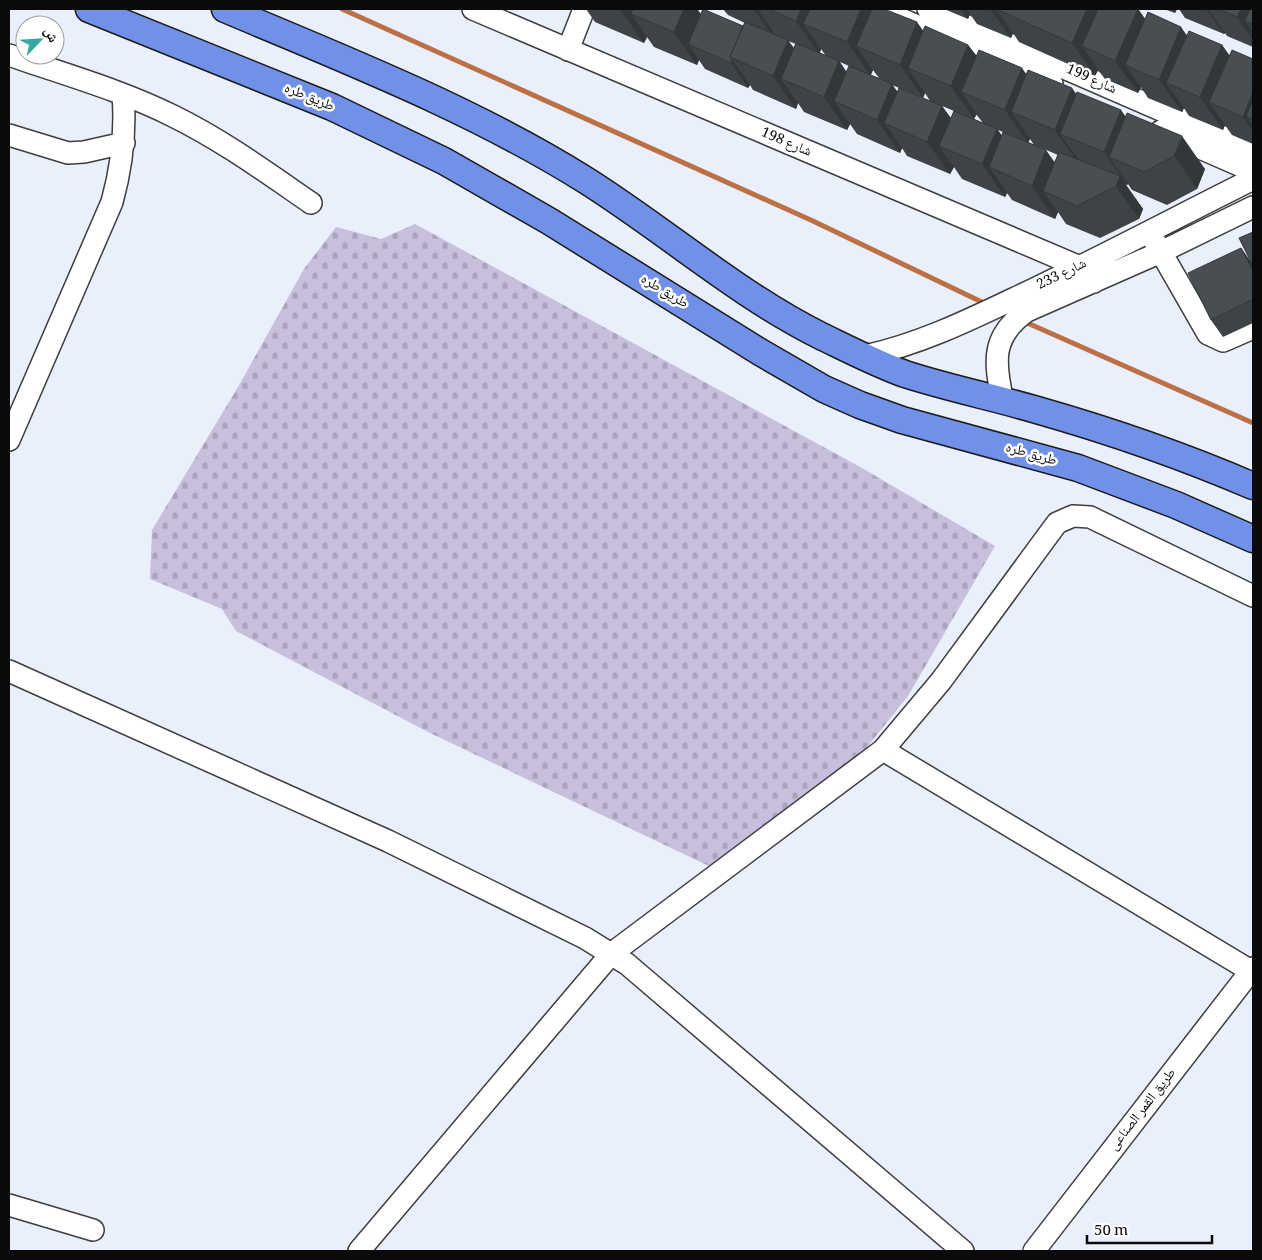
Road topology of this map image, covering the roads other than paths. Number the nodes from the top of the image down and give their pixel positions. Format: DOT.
graph roads {
  1 [pos="89,9"];
  2 [pos="225,9"];
  3 [pos="474,9"];
  4 [pos="584,9"];
  5 [pos="878,9"];
  6 [pos="928,9"];
  7 [pos="903,14"];
  8 [pos="568,50"];
  9 [pos="9,55"];
  10 [pos="123,95"];
  11 [pos="9,135"];
  12 [pos="124,143"];
  13 [pos="1253,150"];
  14 [pos="1253,171"];
  15 [pos="1253,179"];
  16 [pos="311,203"];
  17 [pos="1253,207"];
  18 [pos="1149,231"];
  19 [pos="1161,252"];
  20 [pos="1087,275"];
  21 [pos="1253,328"];
  22 [pos="864,356"];
  23 [pos="1004,401"];
  24 [pos="9,440"];
  25 [pos="1253,486"];
  26 [pos="1253,539"];
  27 [pos="1253,596"];
  28 [pos="9,671"];
  29 [pos="883,750"];
  30 [pos="611,954"];
  31 [pos="1252,969"];
  32 [pos="9,1205"];
  33 [pos="93,1230"];
  34 [pos="952,1248"];
  35 [pos="359,1251"];
  36 [pos="1034,1251"];
  1 -- 26 [label="main road, طريق طره"];
  2 -- 22 [label="main road"];
  3 -- 8 [label="street, شارع 198"];
  4 -- 8 [label="street"];
  5 -- 7 [label="street, شارع 199"];
  6 -- 13 [label="street, شارع 199"];
  7 -- 14 [label="street, شارع 199"];
  8 -- 20 [label="street, شارع 198"];
  9 -- 10 [label="street"];
  10 -- 12 [label="street"];
  10 -- 16 [label="street"];
  11 -- 12 [label="street"];
  12 -- 24 [label="street"];
  15 -- 18 [label="street, شارع 233"];
  17 -- 19 [label="street, شارع 233"];
  18 -- 19 [label="street"];
  18 -- 20 [label="street, شارع 233"];
  19 -- 20 [label="street, شارع 233"];
  19 -- 21 [label="street"];
  20 -- 22 [label="street, شارع 233"];
  20 -- 23 [label="street, شارع 233"];
  22 -- 23 [label="main road"];
  23 -- 25 [label="main road"];
  27 -- 29 [label="street"];
  28 -- 30 [label="street"];
  29 -- 30 [label="street"];
  29 -- 31 [label="street"];
  30 -- 34 [label="street"];
  30 -- 35 [label="street"];
  31 -- 36 [label="street, طريق القمر الصناعى"];
  32 -- 33 [label="street"];
}
